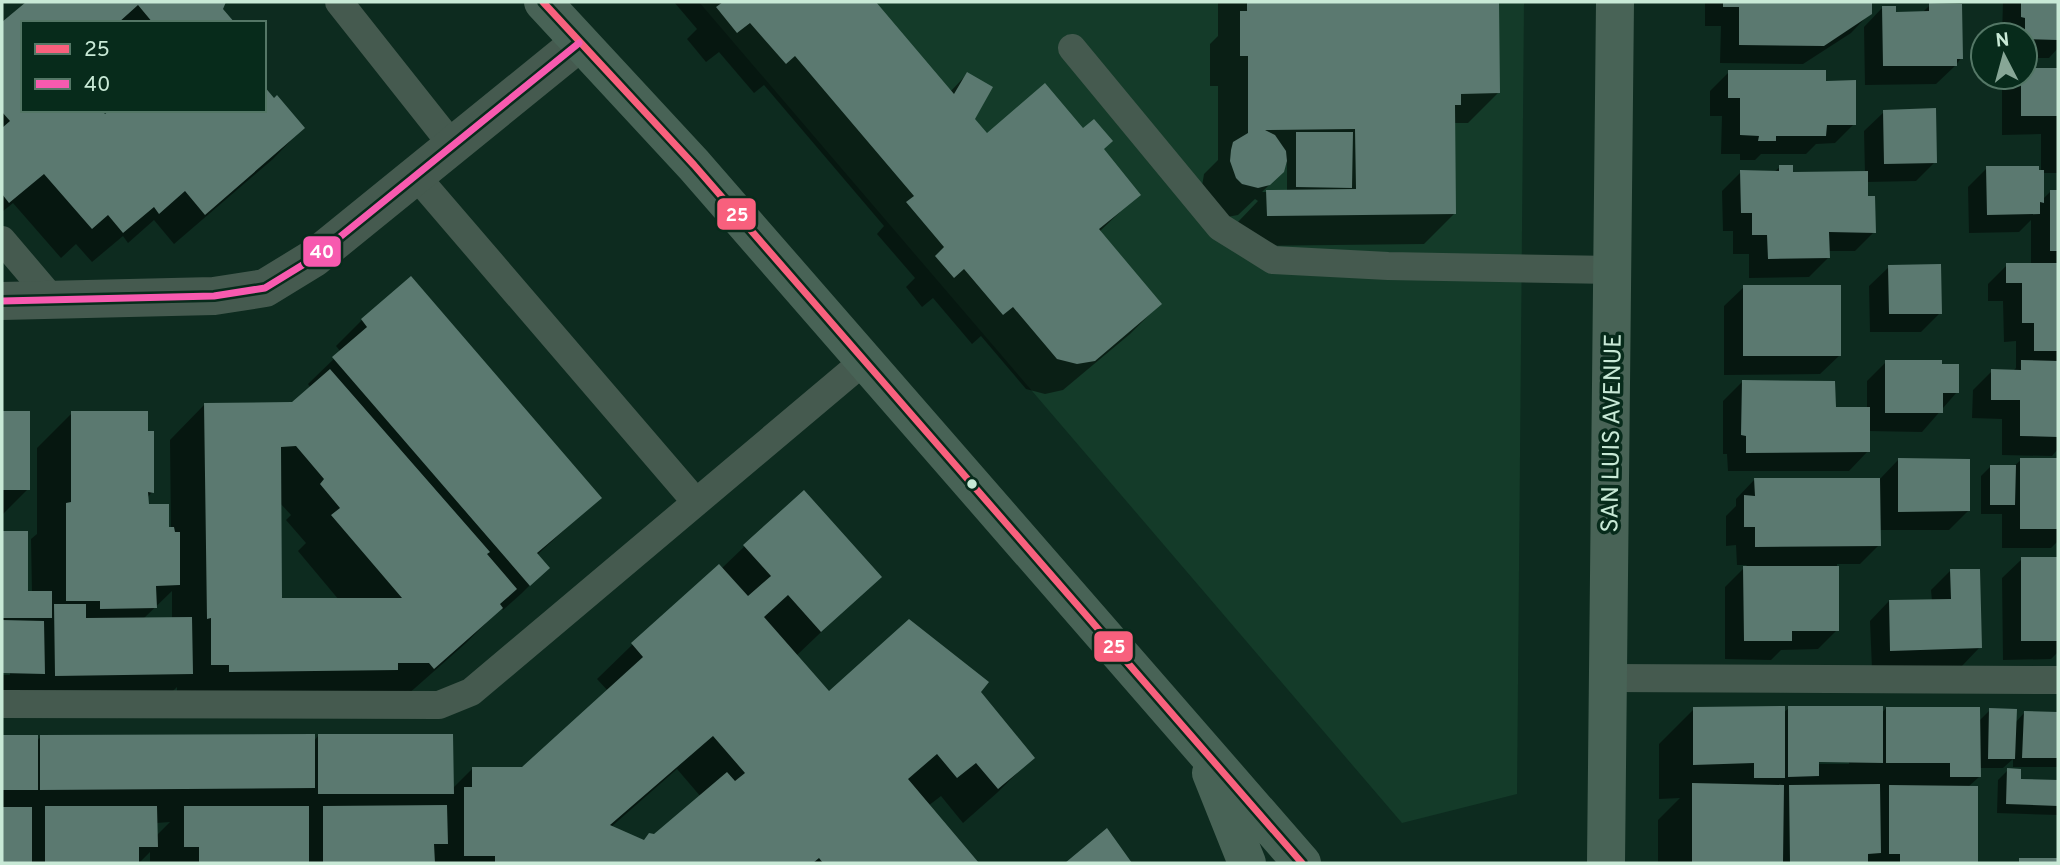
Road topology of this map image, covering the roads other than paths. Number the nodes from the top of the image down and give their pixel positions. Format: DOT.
graph roads {
  1 [pos="339,2"];
  2 [pos="543,2"];
  3 [pos="1615,2"];
  4 [pos="579,43"];
  5 [pos="1072,48"];
  6 [pos="453,146"];
  7 [pos="416,176"];
  8 [pos="2,240"];
  9 [pos="1613,270"];
  10 [pos="53,300"];
  11 [pos="2,301"];
  12 [pos="864,361"];
  13 [pos="696,502"];
  14 [pos="1609,678"];
  15 [pos="2058,680"];
  16 [pos="2,704"];
  17 [pos="1200,746"];
  18 [pos="1598,857"];
  19 [pos="1247,863"];
  20 [pos="1302,863"];
  1 -- 6 [label="lane"];
  2 -- 4 [label="main road"];
  3 -- 9 [label="main road, SAN LUIS AVENUE"];
  4 -- 6 [label="street"];
  4 -- 12 [label="main road"];
  5 -- 9 [label="lane"];
  6 -- 7 [label="street"];
  7 -- 10 [label="street"];
  7 -- 13 [label="lane"];
  8 -- 10 [label="lane"];
  9 -- 14 [label="main road, SAN LUIS AVENUE"];
  10 -- 11 [label="street"];
  12 -- 13 [label="lane"];
  12 -- 17 [label="main road"];
  13 -- 16 [label="lane"];
  14 -- 15 [label="lane"];
  14 -- 18 [label="main road, SAN LUIS AVENUE"];
  17 -- 19 [label="main road"];
  17 -- 20 [label="main road"];
}
